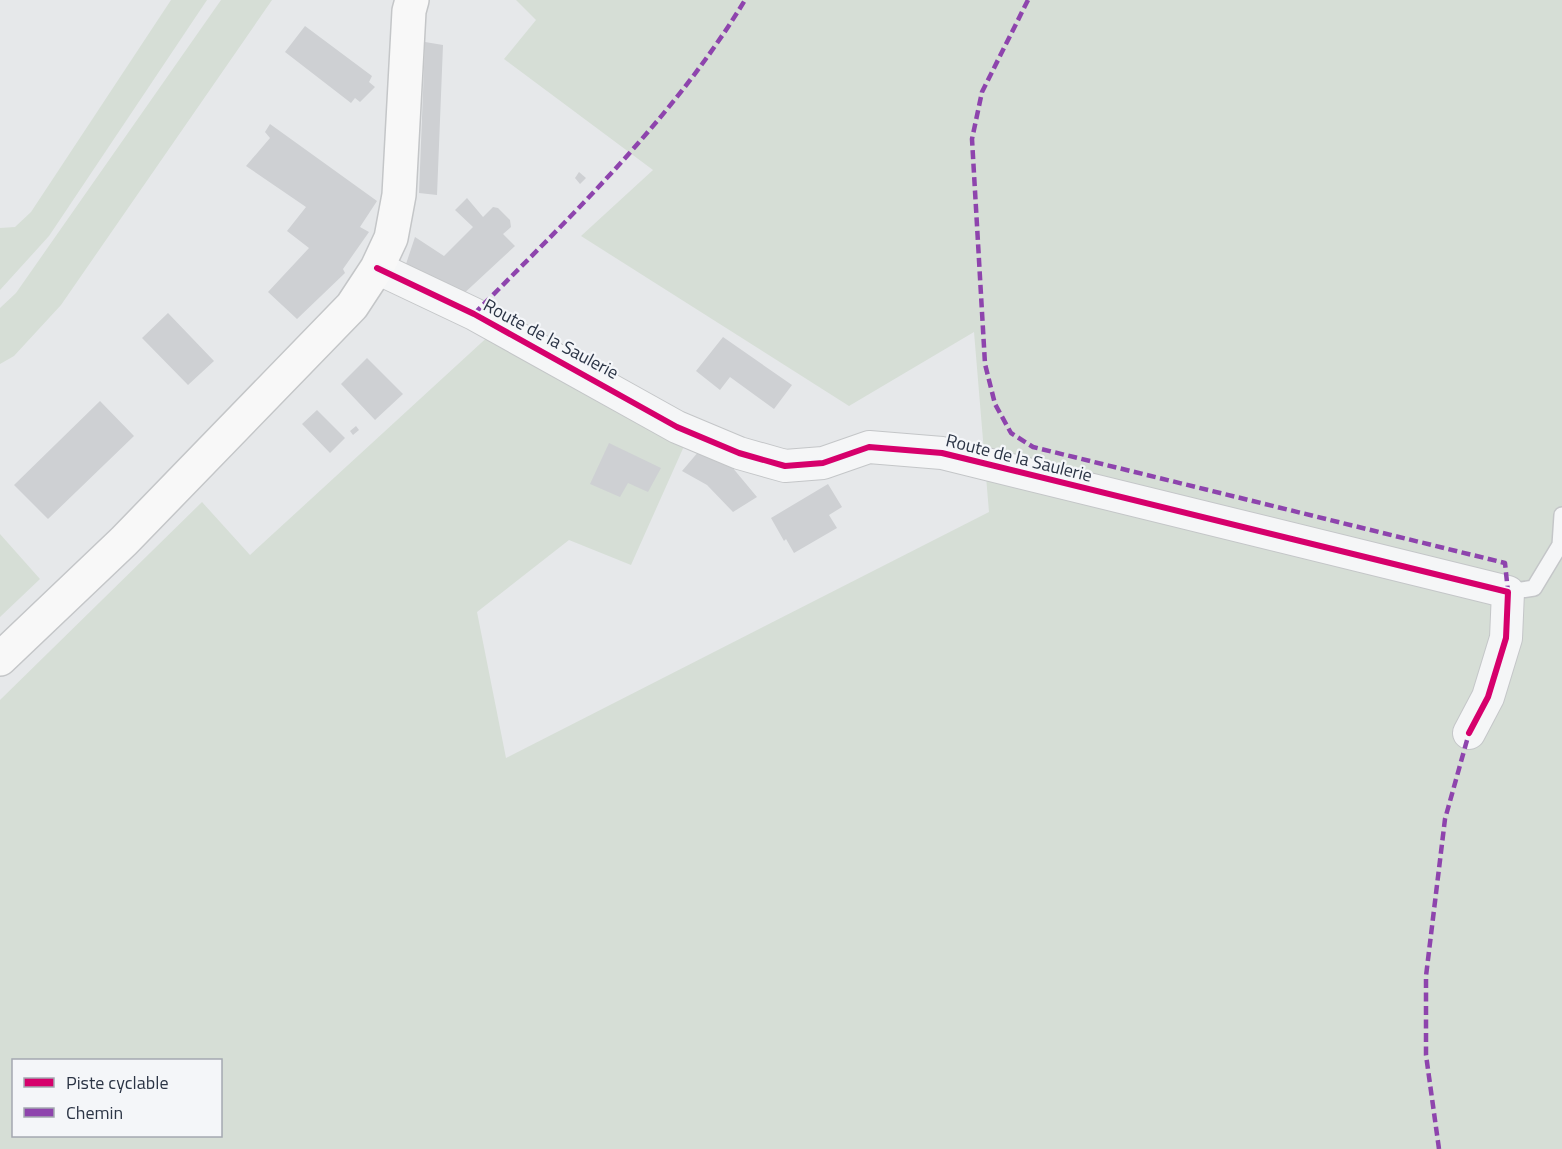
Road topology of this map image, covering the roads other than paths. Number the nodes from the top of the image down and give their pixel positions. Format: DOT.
graph roads {
  1 [pos="412,0"];
  2 [pos="377,268"];
  3 [pos="1562,515"];
  4 [pos="1508,592"];
  5 [pos="0,659"];
  6 [pos="1469,733"];
  1 -- 2 [label="main road"];
  2 -- 4 [label="street, Route de la Saulerie"];
  2 -- 5 [label="main road"];
  3 -- 4 [label="lane"];
  4 -- 6 [label="street"];
}
